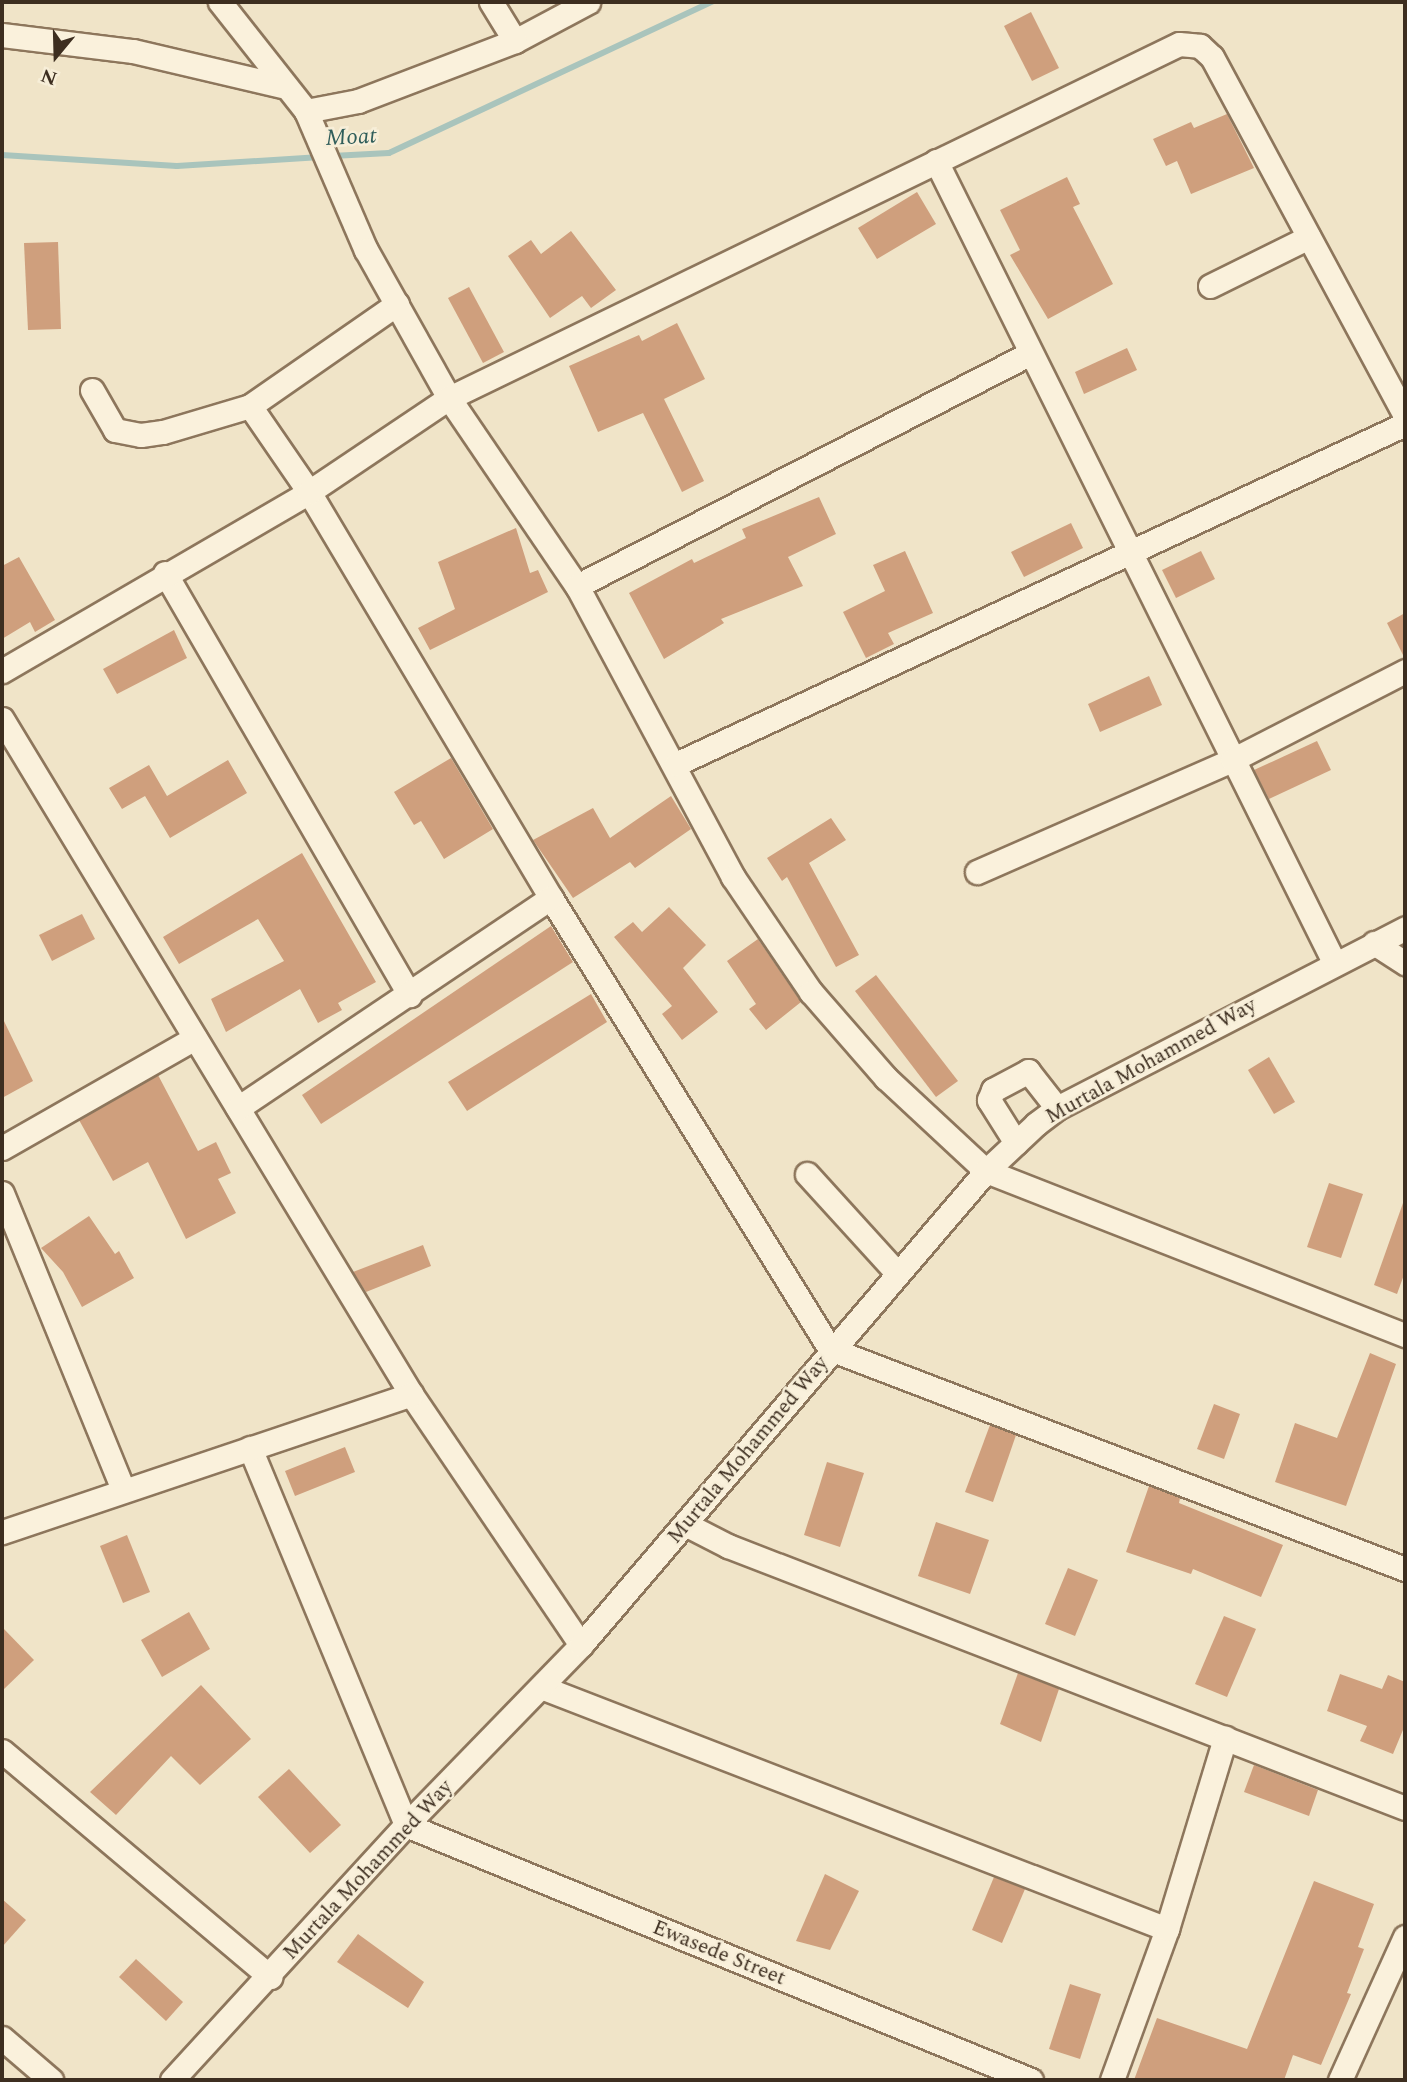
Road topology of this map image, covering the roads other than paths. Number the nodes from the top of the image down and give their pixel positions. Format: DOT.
graph roads {
  1 [pos="220,2"];
  2 [pos="491,2"];
  3 [pos="588,2"];
  4 [pos="2,35"];
  5 [pos="515,41"];
  6 [pos="282,86"];
  7 [pos="306,111"];
  8 [pos="936,161"];
  9 [pos="1309,237"];
  10 [pos="1210,286"];
  11 [pos="397,304"];
  12 [pos="1031,353"];
  13 [pos="92,390"];
  14 [pos="449,398"];
  15 [pos="250,406"];
  16 [pos="1405,415"];
  17 [pos="1405,424"];
  18 [pos="309,492"];
  19 [pos="1128,550"];
  20 [pos="165,573"];
  21 [pos="577,586"];
  22 [pos="2,671"];
  23 [pos="1405,671"];
  24 [pos="2,719"];
  25 [pos="1232,760"];
  26 [pos="676,764"];
  27 [pos="977,872"];
  28 [pos="551,898"];
  29 [pos="1405,928"];
  30 [pos="1374,943"];
  31 [pos="1334,962"];
  32 [pos="1405,963"];
  33 [pos="410,995"];
  34 [pos="195,1038"];
  35 [pos="238,1108"];
  36 [pos="1057,1108"];
  37 [pos="1016,1143"];
  38 [pos="2,1149"];
  39 [pos="986,1171"];
  40 [pos="807,1174"];
  41 [pos="2,1193"];
  42 [pos="897,1273"];
  43 [pos="1405,1335"];
  44 [pos="830,1349"];
  45 [pos="411,1394"];
  46 [pos="250,1448"];
  47 [pos="123,1490"];
  48 [pos="687,1525"];
  49 [pos="2,1532"];
  50 [pos="1405,1569"];
  51 [pos="581,1645"];
  52 [pos="541,1687"];
  53 [pos="1226,1738"];
  54 [pos="2,1751"];
  55 [pos="1405,1808"];
  56 [pos="406,1825"];
  57 [pos="1167,1928"];
  58 [pos="1405,1937"];
  59 [pos="270,1977"];
  60 [pos="2,2038"];
  61 [pos="180,2078"];
  62 [pos="51,2080"];
  63 [pos="1031,2080"];
  64 [pos="1112,2080"];
  65 [pos="1340,2080"];
  1 -- 6 [label="street"];
  2 -- 5 [label="street"];
  3 -- 5 [label="street"];
  4 -- 6 [label="street"];
  5 -- 7 [label="street"];
  6 -- 7 [label="street"];
  7 -- 11 [label="street"];
  8 -- 9 [label="street"];
  8 -- 12 [label="street"];
  8 -- 14 [label="street"];
  9 -- 10 [label="street"];
  9 -- 16 [label="street"];
  11 -- 14 [label="street"];
  11 -- 15 [label="street"];
  12 -- 19 [label="street"];
  12 -- 21 [label="street"];
  13 -- 15 [label="street"];
  14 -- 18 [label="street"];
  14 -- 21 [label="street"];
  15 -- 18 [label="street"];
  17 -- 19 [label="street"];
  18 -- 20 [label="street"];
  18 -- 28 [label="street"];
  19 -- 25 [label="street"];
  19 -- 26 [label="street"];
  20 -- 22 [label="street"];
  20 -- 33 [label="street"];
  21 -- 26 [label="street"];
  23 -- 25 [label="street"];
  24 -- 34 [label="street"];
  25 -- 27 [label="street"];
  25 -- 31 [label="street"];
  26 -- 39 [label="street"];
  28 -- 33 [label="street"];
  28 -- 44 [label="street"];
  29 -- 30 [label="street, Murtala Mohammed Way"];
  30 -- 31 [label="street, Murtala Mohammed Way"];
  30 -- 32 [label="street"];
  31 -- 36 [label="street, Murtala Mohammed Way"];
  33 -- 35 [label="street"];
  34 -- 35 [label="street"];
  34 -- 38 [label="street"];
  35 -- 45 [label="street"];
  36 -- 37 [label="street, Murtala Mohammed Way"];
  36 -- 37 [label="street"];
  37 -- 39 [label="street, Murtala Mohammed Way"];
  39 -- 42 [label="street, Murtala Mohammed Way"];
  39 -- 43 [label="street"];
  40 -- 42 [label="street"];
  41 -- 47 [label="street"];
  42 -- 44 [label="street, Murtala Mohammed Way"];
  44 -- 48 [label="street, Murtala Mohammed Way"];
  44 -- 50 [label="street"];
  45 -- 46 [label="street"];
  45 -- 51 [label="street"];
  46 -- 47 [label="street"];
  46 -- 56 [label="street"];
  47 -- 49 [label="street"];
  48 -- 51 [label="street, Murtala Mohammed Way"];
  48 -- 53 [label="street"];
  51 -- 52 [label="street, Murtala Mohammed Way"];
  52 -- 56 [label="street, Murtala Mohammed Way"];
  52 -- 57 [label="street"];
  53 -- 55 [label="street"];
  53 -- 57 [label="street"];
  54 -- 59 [label="street"];
  56 -- 59 [label="street, Murtala Mohammed Way"];
  56 -- 63 [label="street, Ewasede Street"];
  57 -- 64 [label="street"];
  58 -- 65 [label="street"];
  59 -- 61 [label="street, Murtala Mohammed Way"];
  60 -- 62 [label="street"];
}
